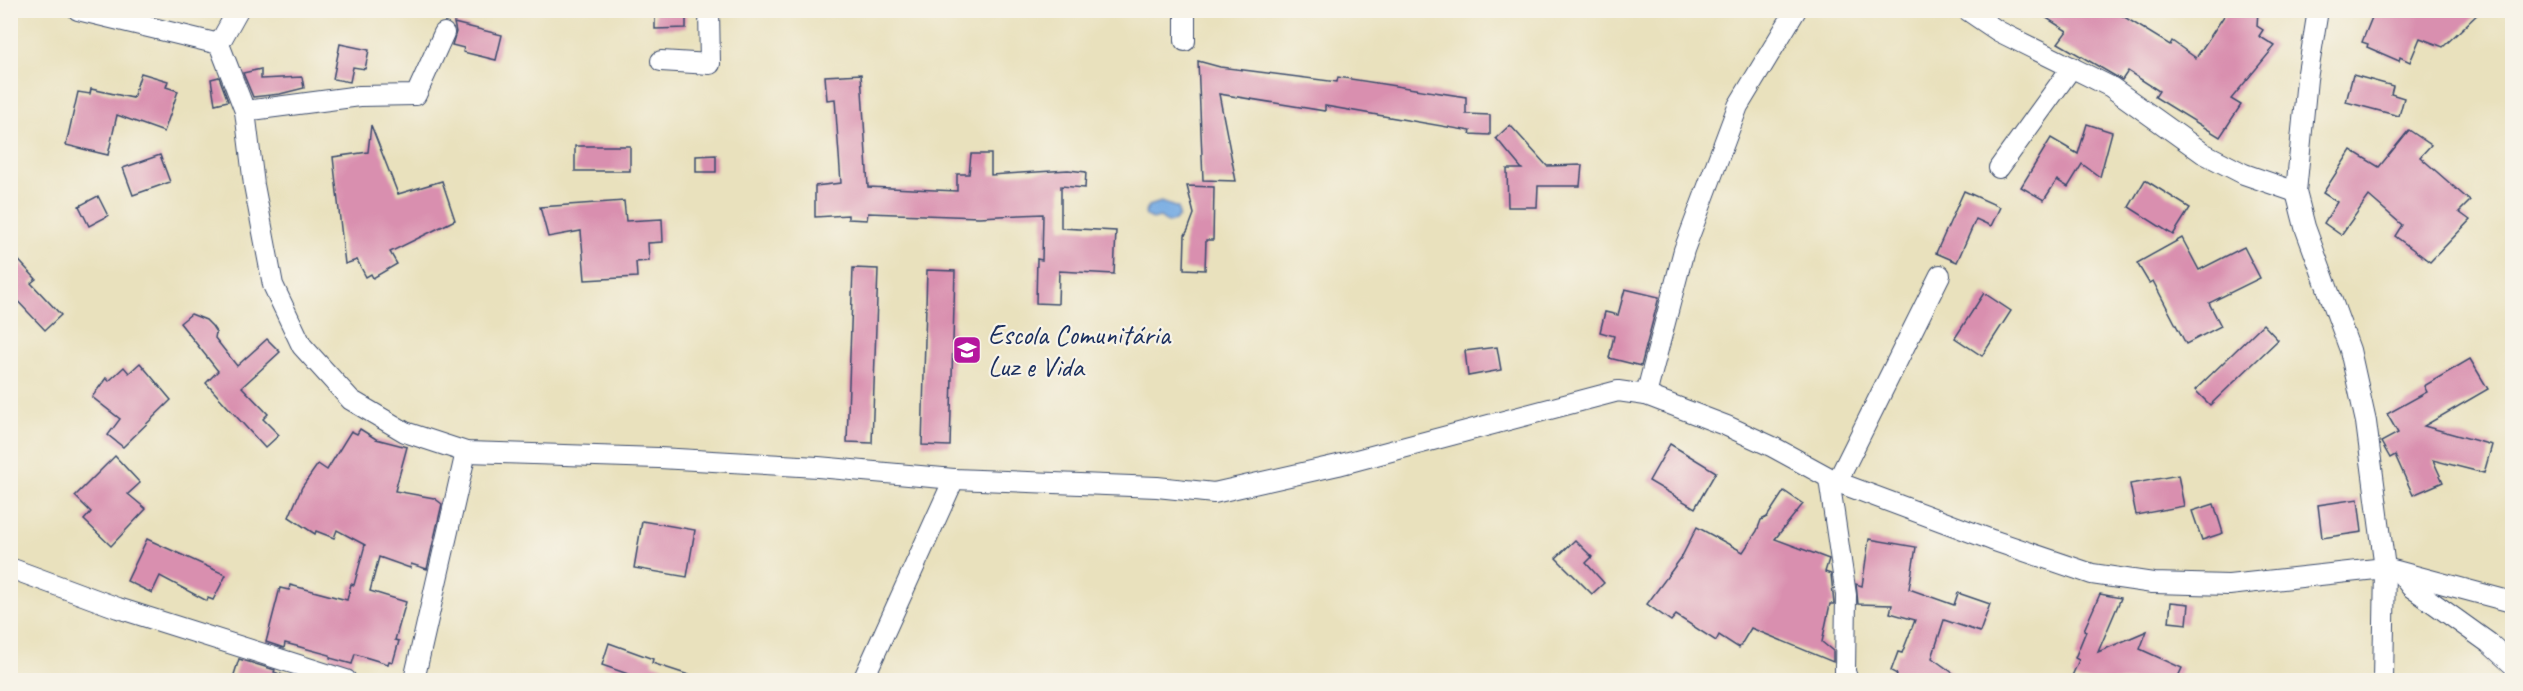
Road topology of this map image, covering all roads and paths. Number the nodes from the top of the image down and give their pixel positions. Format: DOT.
graph roads {
  1 [pos="78,10"];
  2 [pos="238,10"];
  3 [pos="709,10"];
  4 [pos="1185,10"];
  5 [pos="1796,10"];
  6 [pos="1967,10"];
  7 [pos="2318,10"];
  8 [pos="444,33"];
  9 [pos="1185,41"];
  10 [pos="219,44"];
  11 [pos="661,61"];
  12 [pos="2072,67"];
  13 [pos="245,111"];
  14 [pos="1999,168"];
  15 [pos="2296,192"];
  16 [pos="1941,275"];
  17 [pos="1646,395"];
  18 [pos="466,452"];
  19 [pos="954,479"];
  20 [pos="1833,481"];
  21 [pos="10,568"];
  22 [pos="2393,571"];
  23 [pos="2512,602"];
  24 [pos="2512,664"];
  25 [pos="1850,678"];
  26 [pos="346,681"];
  27 [pos="414,681"];
  28 [pos="863,681"];
  29 [pos="2383,681"];
  1 -- 10 [label="street"];
  2 -- 10 [label="street"];
  3 -- 11 [label="street"];
  4 -- 9 [label="street"];
  5 -- 17 [label="street"];
  6 -- 12 [label="street"];
  7 -- 15 [label="street"];
  8 -- 13 [label="street"];
  10 -- 13 [label="street"];
  12 -- 14 [label="street"];
  12 -- 15 [label="street"];
  13 -- 18 [label="street"];
  15 -- 22 [label="street"];
  16 -- 20 [label="street"];
  17 -- 19 [label="street"];
  17 -- 20 [label="street"];
  18 -- 19 [label="street"];
  18 -- 27 [label="street"];
  19 -- 28 [label="street"];
  20 -- 22 [label="street"];
  20 -- 25 [label="street"];
  21 -- 26 [label="street"];
  22 -- 23 [label="street"];
  22 -- 24 [label="street"];
  22 -- 29 [label="street"];
}
